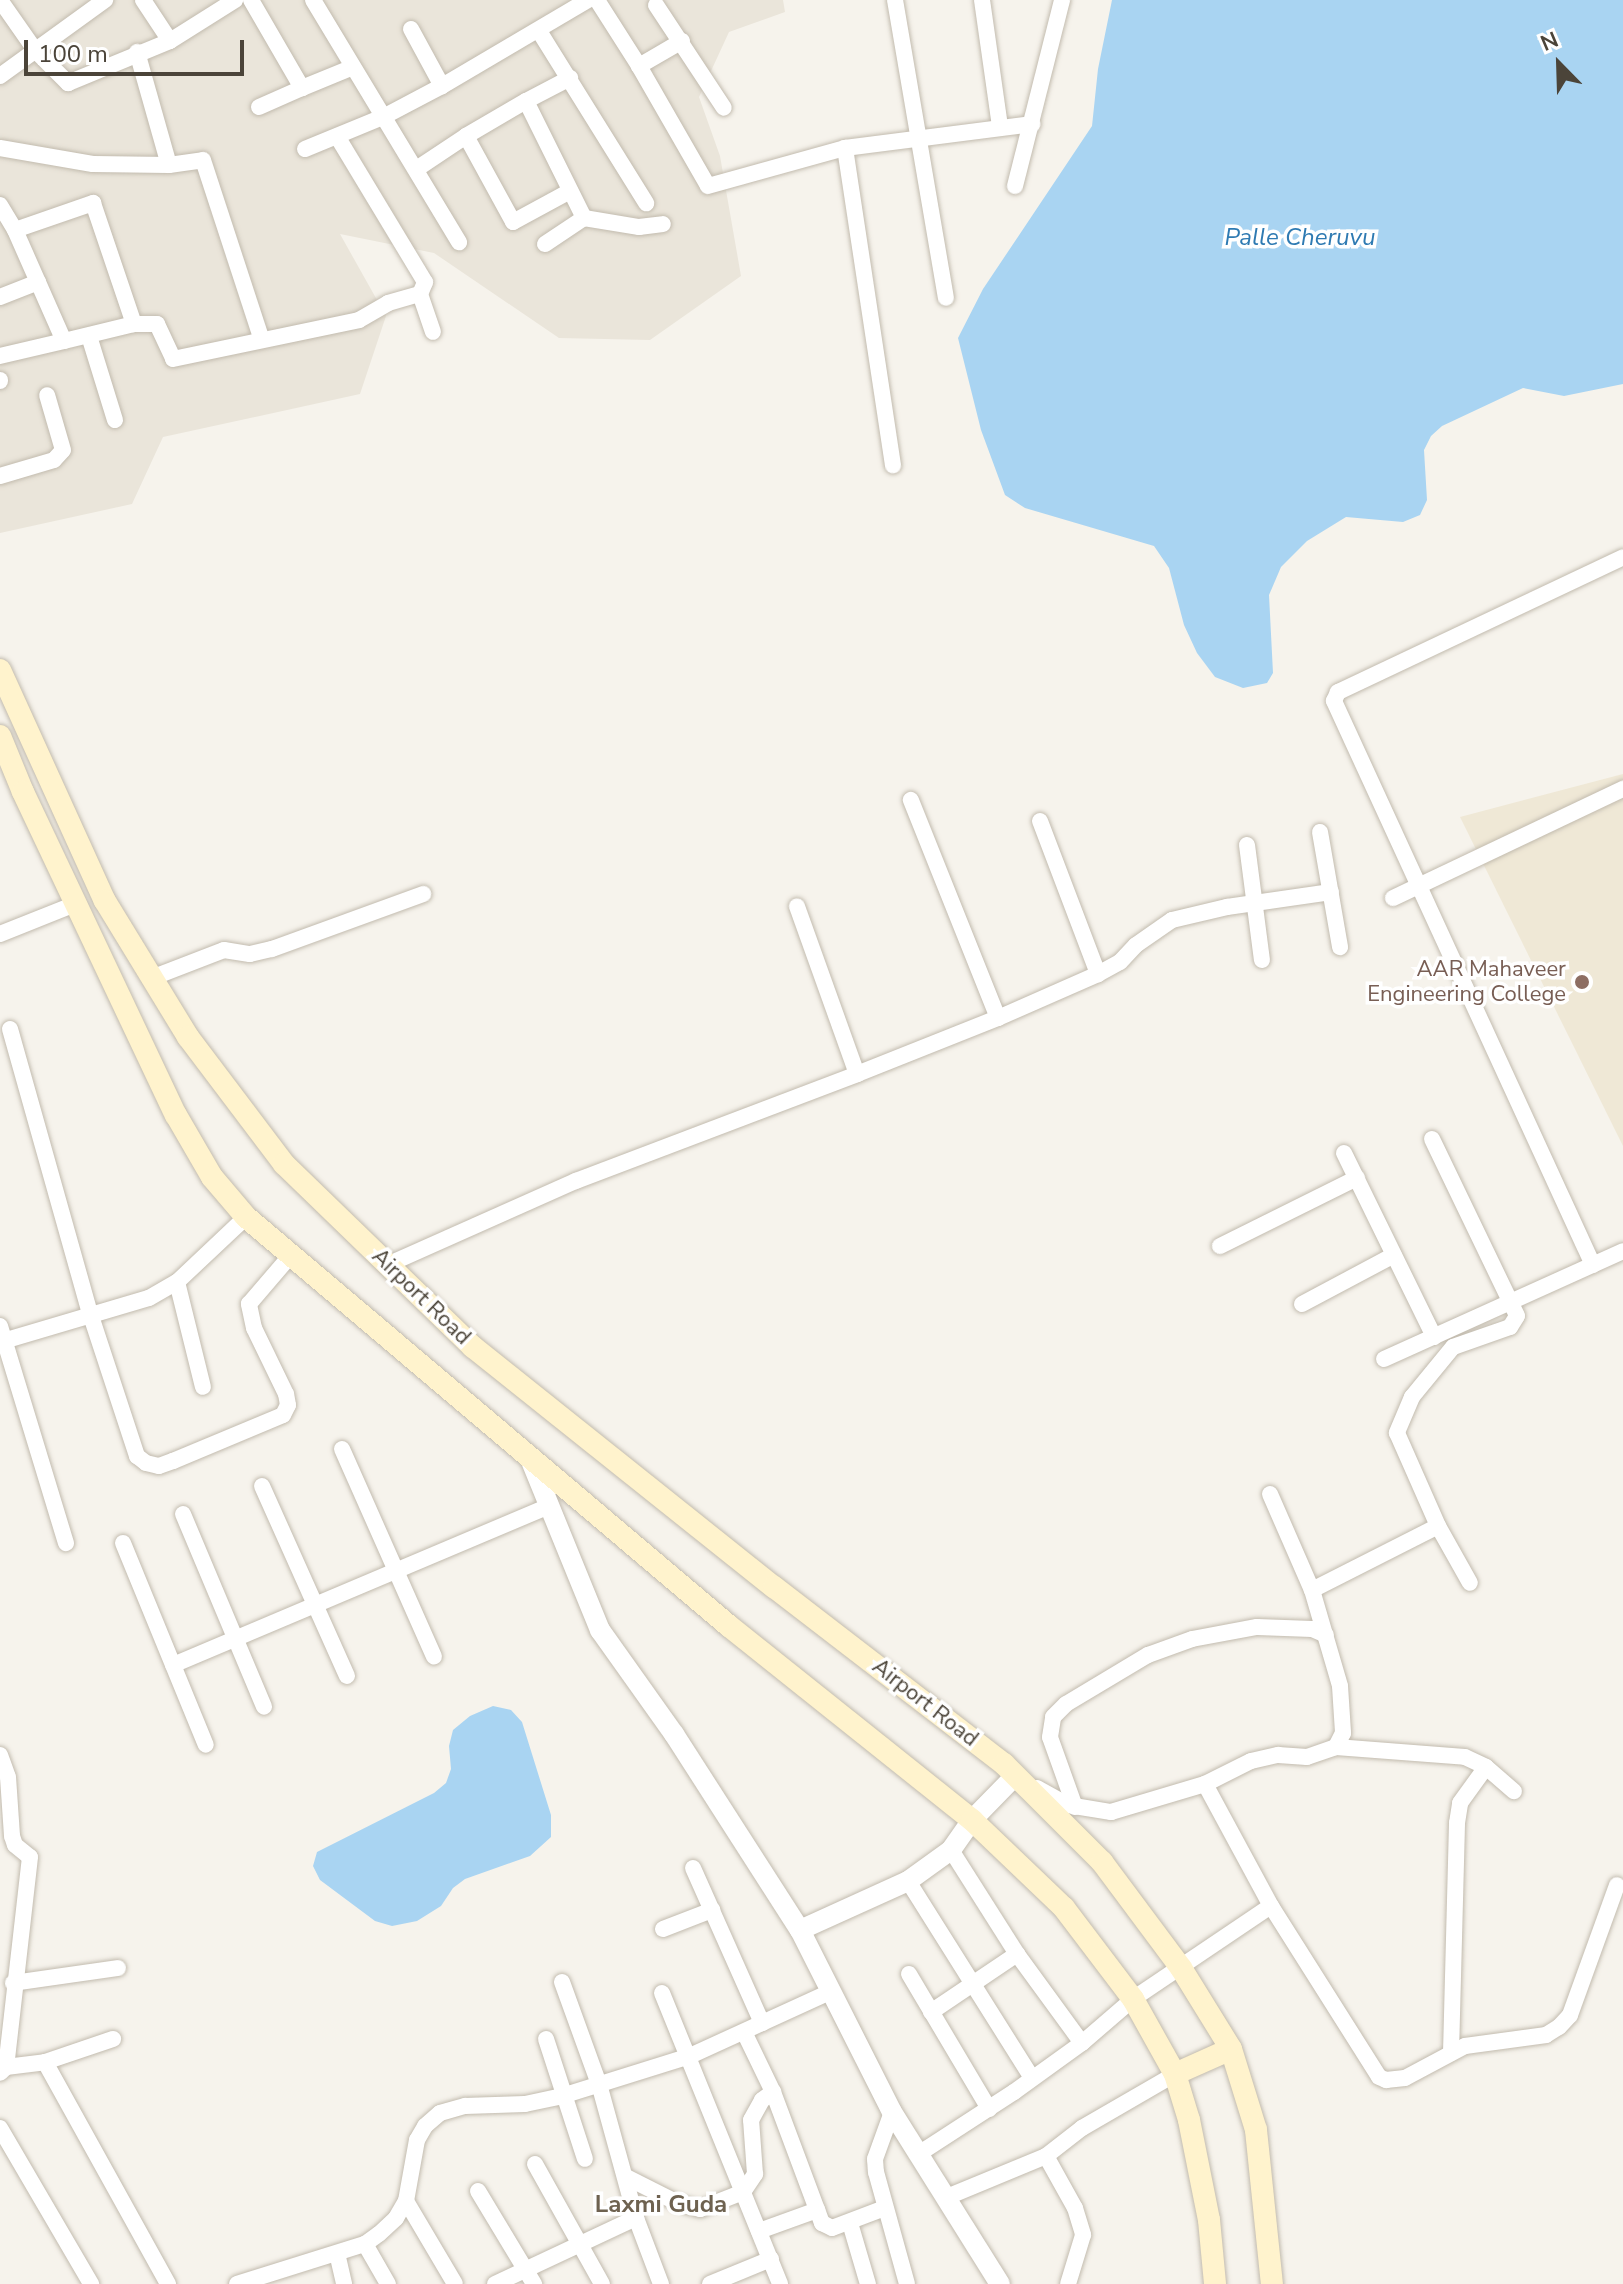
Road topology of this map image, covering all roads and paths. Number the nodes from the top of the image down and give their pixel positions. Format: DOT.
graph roads {
  1 [pos="105,0"];
  2 [pos="143,0"];
  3 [pos="235,0"];
  4 [pos="251,0"];
  5 [pos="313,0"];
  6 [pos="588,0"];
  7 [pos="597,0"];
  8 [pos="895,0"];
  9 [pos="982,0"];
  10 [pos="1062,0"];
  11 [pos="6,5"];
  12 [pos="568,5"];
  13 [pos="656,5"];
  14 [pos="411,29"];
  15 [pos="539,31"];
  16 [pos="170,41"];
  17 [pos="682,41"];
  18 [pos="35,50"];
  19 [pos="137,52"];
  20 [pos="639,66"];
  21 [pos="353,67"];
  22 [pos="0,76"];
  23 [pos="570,78"];
  24 [pos="442,86"];
  25 [pos="302,88"];
  26 [pos="526,101"];
  27 [pos="259,107"];
  28 [pos="724,108"];
  29 [pos="385,116"];
  30 [pos="1032,124"];
  31 [pos="1000,127"];
  32 [pos="337,136"];
  33 [pos="466,136"];
  34 [pos="918,136"];
  35 [pos="0,148"];
  36 [pos="845,148"];
  37 [pos="305,149"];
  38 [pos="169,165"];
  39 [pos="418,168"];
  40 [pos="1015,186"];
  41 [pos="570,191"];
  42 [pos="646,203"];
  43 [pos="0,205"];
  44 [pos="584,218"];
  45 [pos="663,224"];
  46 [pos="15,230"];
  47 [pos="459,242"];
  48 [pos="545,244"];
  49 [pos="38,282"];
  50 [pos="420,294"];
  51 [pos="0,297"];
  52 [pos="946,298"];
  53 [pos="134,324"];
  54 [pos="433,332"];
  55 [pos="89,336"];
  56 [pos="262,340"];
  57 [pos="64,341"];
  58 [pos="0,356"];
  59 [pos="47,395"];
  60 [pos="115,420"];
  61 [pos="893,465"];
  62 [pos="0,476"];
  63 [pos="1623,557"];
  64 [pos="0,670"];
  65 [pos="0,736"];
  66 [pos="6,768"];
  67 [pos="1623,789"];
  68 [pos="911,800"];
  69 [pos="1040,821"];
  70 [pos="1320,832"];
  71 [pos="1247,845"];
  72 [pos="1416,887"];
  73 [pos="1331,892"];
  74 [pos="423,894"];
  75 [pos="1393,898"];
  76 [pos="78,903"];
  77 [pos="1256,903"];
  78 [pos="797,906"];
  79 [pos="0,934"];
  80 [pos="1340,947"];
  81 [pos="1262,960"];
  82 [pos="1098,974"];
  83 [pos="154,977"];
  84 [pos="998,1018"];
  85 [pos="10,1029"];
  86 [pos="857,1074"];
  87 [pos="1432,1139"];
  88 [pos="1344,1153"];
  89 [pos="1357,1178"];
  90 [pos="246,1217"];
  91 [pos="1220,1246"];
  92 [pos="1623,1251"];
  93 [pos="291,1255"];
  94 [pos="1394,1255"];
  95 [pos="387,1265"];
  96 [pos="1593,1265"];
  97 [pos="177,1282"];
  98 [pos="1511,1302"];
  99 [pos="1302,1304"];
  100 [pos="90,1313"];
  101 [pos="1,1336"];
  102 [pos="1434,1337"];
  103 [pos="1384,1359"];
  104 [pos="203,1387"];
  105 [pos="342,1449"];
  106 [pos="531,1461"];
  107 [pos="262,1486"];
  108 [pos="1270,1494"];
  109 [pos="549,1506"];
  110 [pos="183,1514"];
  111 [pos="1438,1526"];
  112 [pos="66,1543"];
  113 [pos="123,1543"];
  114 [pos="396,1571"];
  115 [pos="1470,1583"];
  116 [pos="1312,1590"];
  117 [pos="315,1605"];
  118 [pos="1326,1635"];
  119 [pos="235,1639"];
  120 [pos="434,1657"];
  121 [pos="173,1665"];
  122 [pos="347,1676"];
  123 [pos="264,1707"];
  124 [pos="206,1745"];
  125 [pos="1336,1747"];
  126 [pos="0,1755"];
  127 [pos="1486,1767"];
  128 [pos="1015,1776"];
  129 [pos="1205,1784"];
  130 [pos="1514,1791"];
  131 [pos="1075,1807"];
  132 [pos="972,1820"];
  133 [pos="951,1850"];
  134 [pos="693,1868"];
  135 [pos="908,1881"];
  136 [pos="1617,1885"];
  137 [pos="1271,1906"];
  138 [pos="712,1910"];
  139 [pos="663,1929"];
  140 [pos="800,1930"];
  141 [pos="1017,1954"];
  142 [pos="8,1958"];
  143 [pos="118,1968"];
  144 [pos="1181,1968"];
  145 [pos="909,1974"];
  146 [pos="562,1982"];
  147 [pos="13,1983"];
  148 [pos="973,1983"];
  149 [pos="832,1991"];
  150 [pos="662,1993"];
  151 [pos="1133,1999"];
  152 [pos="931,2012"];
  153 [pos="762,2023"];
  154 [pos="745,2034"];
  155 [pos="113,2039"];
  156 [pos="546,2039"];
  157 [pos="1082,2043"];
  158 [pos="1231,2049"];
  159 [pos="1451,2053"];
  160 [pos="690,2056"];
  161 [pos="45,2062"];
  162 [pos="3,2070"];
  163 [pos="1175,2074"];
  164 [pos="1032,2078"];
  165 [pos="599,2084"];
  166 [pos="773,2092"];
  167 [pos="562,2096"];
  168 [pos="989,2109"];
  169 [pos="892,2112"];
  170 [pos="0,2128"];
  171 [pos="920,2153"];
  172 [pos="1046,2156"];
  173 [pos="585,2159"];
  174 [pos="535,2164"];
  175 [pos="628,2178"];
  176 [pos="478,2191"];
  177 [pos="743,2192"];
  178 [pos="947,2197"];
  179 [pos="406,2201"];
  180 [pos="885,2208"];
  181 [pos="817,2210"];
  182 [pos="636,2218"];
  183 [pos="850,2223"];
  184 [pos="759,2231"];
  185 [pos="365,2244"];
  186 [pos="579,2245"];
  187 [pos="337,2253"];
  188 [pos="771,2259"];
  189 [pos="530,2277"];
  190 [pos="87,2283"];
  191 [pos="168,2284"];
  192 [pos="237,2284"];
  193 [pos="344,2284"];
  194 [pos="388,2284"];
  195 [pos="455,2284"];
  196 [pos="495,2284"];
  197 [pos="602,2284"];
  198 [pos="661,2284"];
  199 [pos="710,2284"];
  200 [pos="780,2284"];
  201 [pos="868,2284"];
  202 [pos="907,2284"];
  203 [pos="1000,2284"];
  204 [pos="1068,2284"];
  205 [pos="1215,2284"];
  206 [pos="1272,2284"];
  1 -- 18 [label="street"];
  2 -- 16 [label="street"];
  3 -- 16 [label="street"];
  4 -- 25 [label="street"];
  5 -- 21 [label="street"];
  6 -- 12 [label="street"];
  7 -- 20 [label="street"];
  8 -- 34 [label="street"];
  9 -- 31 [label="street"];
  10 -- 30 [label="street"];
  11 -- 18 [label="street"];
  12 -- 15 [label="street"];
  13 -- 17 [label="street"];
  14 -- 24 [label="street"];
  15 -- 23 [label="street"];
  15 -- 24 [label="street"];
  16 -- 19 [label="street"];
  17 -- 20 [label="street"];
  17 -- 28 [label="street"];
  18 -- 19 [label="street"];
  18 -- 22 [label="street"];
  19 -- 38 [label="street"];
  20 -- 36 [label="street"];
  21 -- 25 [label="street"];
  21 -- 29 [label="street"];
  23 -- 26 [label="street"];
  23 -- 42 [label="street"];
  24 -- 29 [label="street"];
  25 -- 27 [label="street"];
  26 -- 33 [label="street"];
  26 -- 41 [label="street"];
  29 -- 32 [label="street"];
  29 -- 39 [label="street"];
  30 -- 31 [label="street"];
  30 -- 40 [label="street"];
  31 -- 34 [label="street"];
  32 -- 37 [label="street"];
  32 -- 50 [label="street"];
  33 -- 39 [label="street"];
  33 -- 41 [label="street"];
  34 -- 36 [label="street"];
  34 -- 52 [label="street"];
  35 -- 38 [label="street"];
  36 -- 61 [label="street"];
  38 -- 56 [label="street"];
  39 -- 47 [label="street"];
  41 -- 44 [label="street"];
  43 -- 46 [label="street"];
  44 -- 45 [label="street"];
  44 -- 48 [label="street"];
  46 -- 49 [label="street"];
  46 -- 53 [label="street"];
  49 -- 51 [label="street"];
  49 -- 57 [label="street"];
  50 -- 54 [label="street"];
  50 -- 56 [label="street"];
  53 -- 55 [label="street"];
  53 -- 56 [label="street"];
  55 -- 57 [label="street"];
  55 -- 60 [label="street"];
  57 -- 58 [label="street"];
  59 -- 62 [label="street"];
  63 -- 72 [label="street"];
  64 -- 83 [label="main road, Airport Road"];
  65 -- 66 [label="main road"];
  66 -- 76 [label="main road"];
  67 -- 72 [label="street"];
  68 -- 84 [label="street"];
  69 -- 82 [label="street"];
  70 -- 73 [label="street"];
  71 -- 77 [label="street"];
  72 -- 75 [label="street"];
  72 -- 96 [label="street"];
  73 -- 77 [label="street"];
  73 -- 80 [label="street"];
  74 -- 83 [label="street"];
  76 -- 79 [label="street"];
  76 -- 90 [label="main road"];
  77 -- 81 [label="street"];
  77 -- 82 [label="street"];
  78 -- 86 [label="street"];
  82 -- 84 [label="street"];
  83 -- 95 [label="main road, Airport Road"];
  84 -- 86 [label="street"];
  85 -- 100 [label="street"];
  86 -- 95 [label="street"];
  87 -- 98 [label="street"];
  88 -- 89 [label="street"];
  89 -- 91 [label="street"];
  89 -- 94 [label="street"];
  90 -- 93 [label="main road"];
  90 -- 97 [label="street"];
  92 -- 96 [label="street"];
  93 -- 100 [label="street"];
  93 -- 106 [label="main road"];
  94 -- 99 [label="street"];
  94 -- 102 [label="street"];
  95 -- 128 [label="main road, Airport Road"];
  96 -- 98 [label="street"];
  97 -- 100 [label="street"];
  97 -- 104 [label="street"];
  98 -- 102 [label="street"];
  98 -- 111 [label="street"];
  100 -- 101 [label="street"];
  101 -- 112 [label="street"];
  102 -- 103 [label="street"];
  105 -- 114 [label="street"];
  106 -- 109 [label="street"];
  106 -- 132 [label="main road"];
  107 -- 117 [label="street"];
  108 -- 116 [label="street"];
  109 -- 114 [label="street"];
  109 -- 140 [label="street"];
  110 -- 119 [label="street"];
  111 -- 115 [label="street"];
  111 -- 116 [label="street"];
  113 -- 121 [label="street"];
  114 -- 117 [label="street"];
  114 -- 120 [label="street"];
  116 -- 118 [label="street"];
  117 -- 119 [label="street"];
  117 -- 122 [label="street"];
  118 -- 125 [label="street"];
  118 -- 131 [label="street"];
  119 -- 121 [label="street"];
  119 -- 123 [label="street"];
  121 -- 124 [label="street"];
  125 -- 127 [label="street"];
  125 -- 129 [label="street"];
  126 -- 142 [label="street"];
  127 -- 130 [label="street"];
  127 -- 159 [label="street"];
  128 -- 131 [label="street"];
  128 -- 132 [label="street"];
  128 -- 144 [label="main road, Airport Road"];
  129 -- 131 [label="street"];
  129 -- 137 [label="street"];
  132 -- 133 [label="street"];
  132 -- 151 [label="main road"];
  133 -- 135 [label="street"];
  133 -- 141 [label="street"];
  134 -- 138 [label="street"];
  135 -- 140 [label="street"];
  135 -- 148 [label="street"];
  136 -- 159 [label="street"];
  137 -- 144 [label="street"];
  137 -- 159 [label="street"];
  138 -- 139 [label="street"];
  138 -- 153 [label="street"];
  140 -- 149 [label="street"];
  141 -- 148 [label="street"];
  141 -- 157 [label="street"];
  142 -- 147 [label="street"];
  143 -- 147 [label="street"];
  144 -- 151 [label="street"];
  144 -- 158 [label="main road, Airport Road"];
  145 -- 152 [label="street"];
  146 -- 165 [label="street"];
  147 -- 162 [label="street"];
  148 -- 152 [label="street"];
  148 -- 164 [label="street"];
  149 -- 153 [label="street"];
  149 -- 169 [label="street"];
  150 -- 160 [label="street"];
  151 -- 157 [label="street"];
  151 -- 163 [label="main road"];
  152 -- 168 [label="street"];
  153 -- 154 [label="street"];
  154 -- 160 [label="street"];
  154 -- 166 [label="street"];
  155 -- 161 [label="street"];
  156 -- 167 [label="street"];
  157 -- 164 [label="street"];
  158 -- 163 [label="main road"];
  158 -- 206 [label="main road, Airport Road"];
  160 -- 165 [label="street"];
  160 -- 177 [label="street"];
  161 -- 162 [label="street"];
  161 -- 191 [label="street"];
  163 -- 172 [label="street"];
  163 -- 205 [label="main road"];
  164 -- 168 [label="street"];
  165 -- 167 [label="street"];
  165 -- 175 [label="street"];
  166 -- 177 [label="street"];
  166 -- 181 [label="street"];
  167 -- 173 [label="street"];
  167 -- 179 [label="street"];
  168 -- 171 [label="street"];
  169 -- 171 [label="street"];
  169 -- 180 [label="street"];
  170 -- 190 [label="street"];
  171 -- 178 [label="street"];
  172 -- 178 [label="street"];
  172 -- 204 [label="street"];
  174 -- 186 [label="street"];
  175 -- 177 [label="street"];
  175 -- 182 [label="street"];
  176 -- 189 [label="street"];
  177 -- 184 [label="street"];
  178 -- 203 [label="street"];
  179 -- 185 [label="street"];
  179 -- 195 [label="street"];
  180 -- 183 [label="street"];
  180 -- 202 [label="street"];
  181 -- 183 [label="street"];
  181 -- 184 [label="street"];
  182 -- 186 [label="street"];
  182 -- 198 [label="street"];
  183 -- 201 [label="street"];
  184 -- 188 [label="street"];
  185 -- 187 [label="street"];
  185 -- 194 [label="street"];
  186 -- 189 [label="street"];
  186 -- 197 [label="street"];
  187 -- 192 [label="street"];
  187 -- 193 [label="street"];
  188 -- 199 [label="street"];
  188 -- 200 [label="street"];
  189 -- 196 [label="street"];
}
